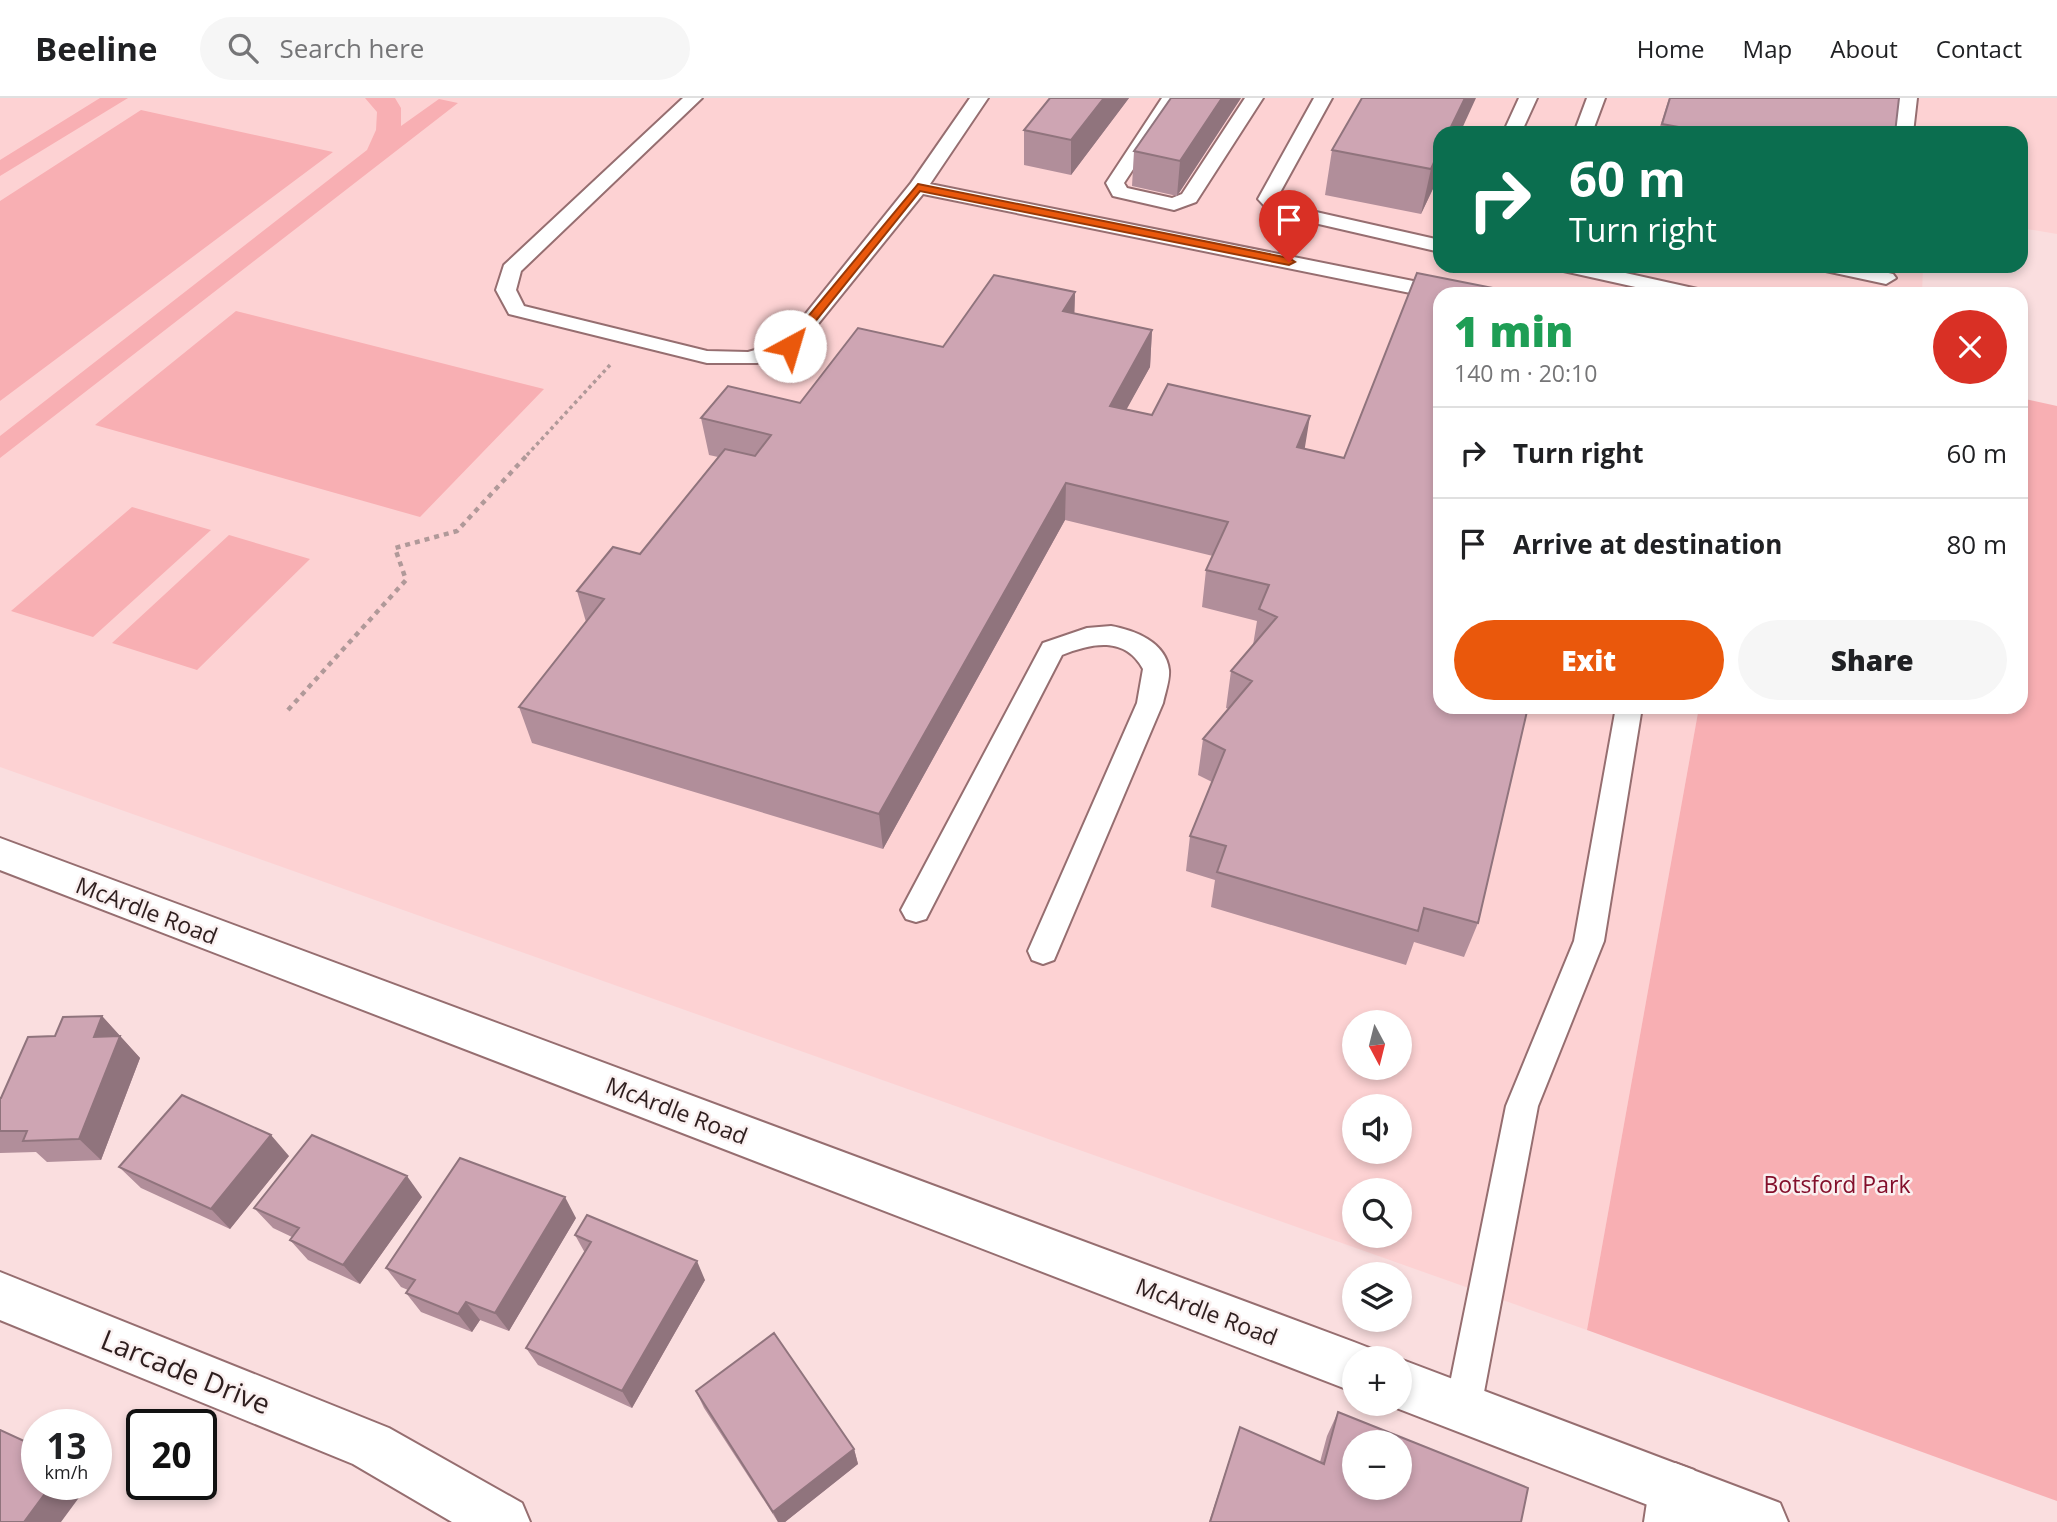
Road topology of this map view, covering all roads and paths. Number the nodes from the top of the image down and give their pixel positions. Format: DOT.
graph roads {
  1 [pos="693,98"];
  2 [pos="979,98"];
  3 [pos="1171,98"];
  4 [pos="1254,98"];
  5 [pos="1323,98"];
  6 [pos="1528,98"];
  7 [pos="1596,98"];
  8 [pos="1908,98"];
  9 [pos="1515,126"];
  10 [pos="1586,126"];
  11 [pos="1905,126"];
  12 [pos="918,187"];
  13 [pos="1433,244"];
  14 [pos="1598,273"];
  15 [pos="1859,273"];
  16 [pos="1886,279"];
  17 [pos="1663,287"];
  18 [pos="1433,291"];
  19 [pos="634,339"];
  20 [pos="288,710"];
  21 [pos="1628,714"];
  22 [pos="0,854"];
  23 [pos="916,910"];
  24 [pos="1043,950"];
  25 [pos="0,1296"];
  26 [pos="1342,1362"];
  27 [pos="1412,1389"];
  28 [pos="1462,1408"];
  29 [pos="1673,1506"];
  30 [pos="503,1522"];
  31 [pos="1761,1522"];
  1 -- 19 [label="lane"];
  2 -- 12 [label="lane"];
  3 -- 4 [label="lane"];
  5 -- 13 [label="lane"];
  6 -- 9 [label="lane"];
  7 -- 10 [label="lane"];
  8 -- 11 [label="lane"];
  12 -- 18 [label="lane"];
  12 -- 19 [label="lane"];
  14 -- 17 [label="lane"];
  15 -- 16 [label="lane"];
  19 -- 20 [label="path"];
  21 -- 28 [label="lane"];
  22 -- 26 [label="main road, McArdle Road"];
  23 -- 24 [label="lane"];
  25 -- 30 [label="main road, Larcade Drive"];
  27 -- 28 [label="main road"];
  28 -- 29 [label="main road"];
  29 -- 31 [label="main road"];
}
